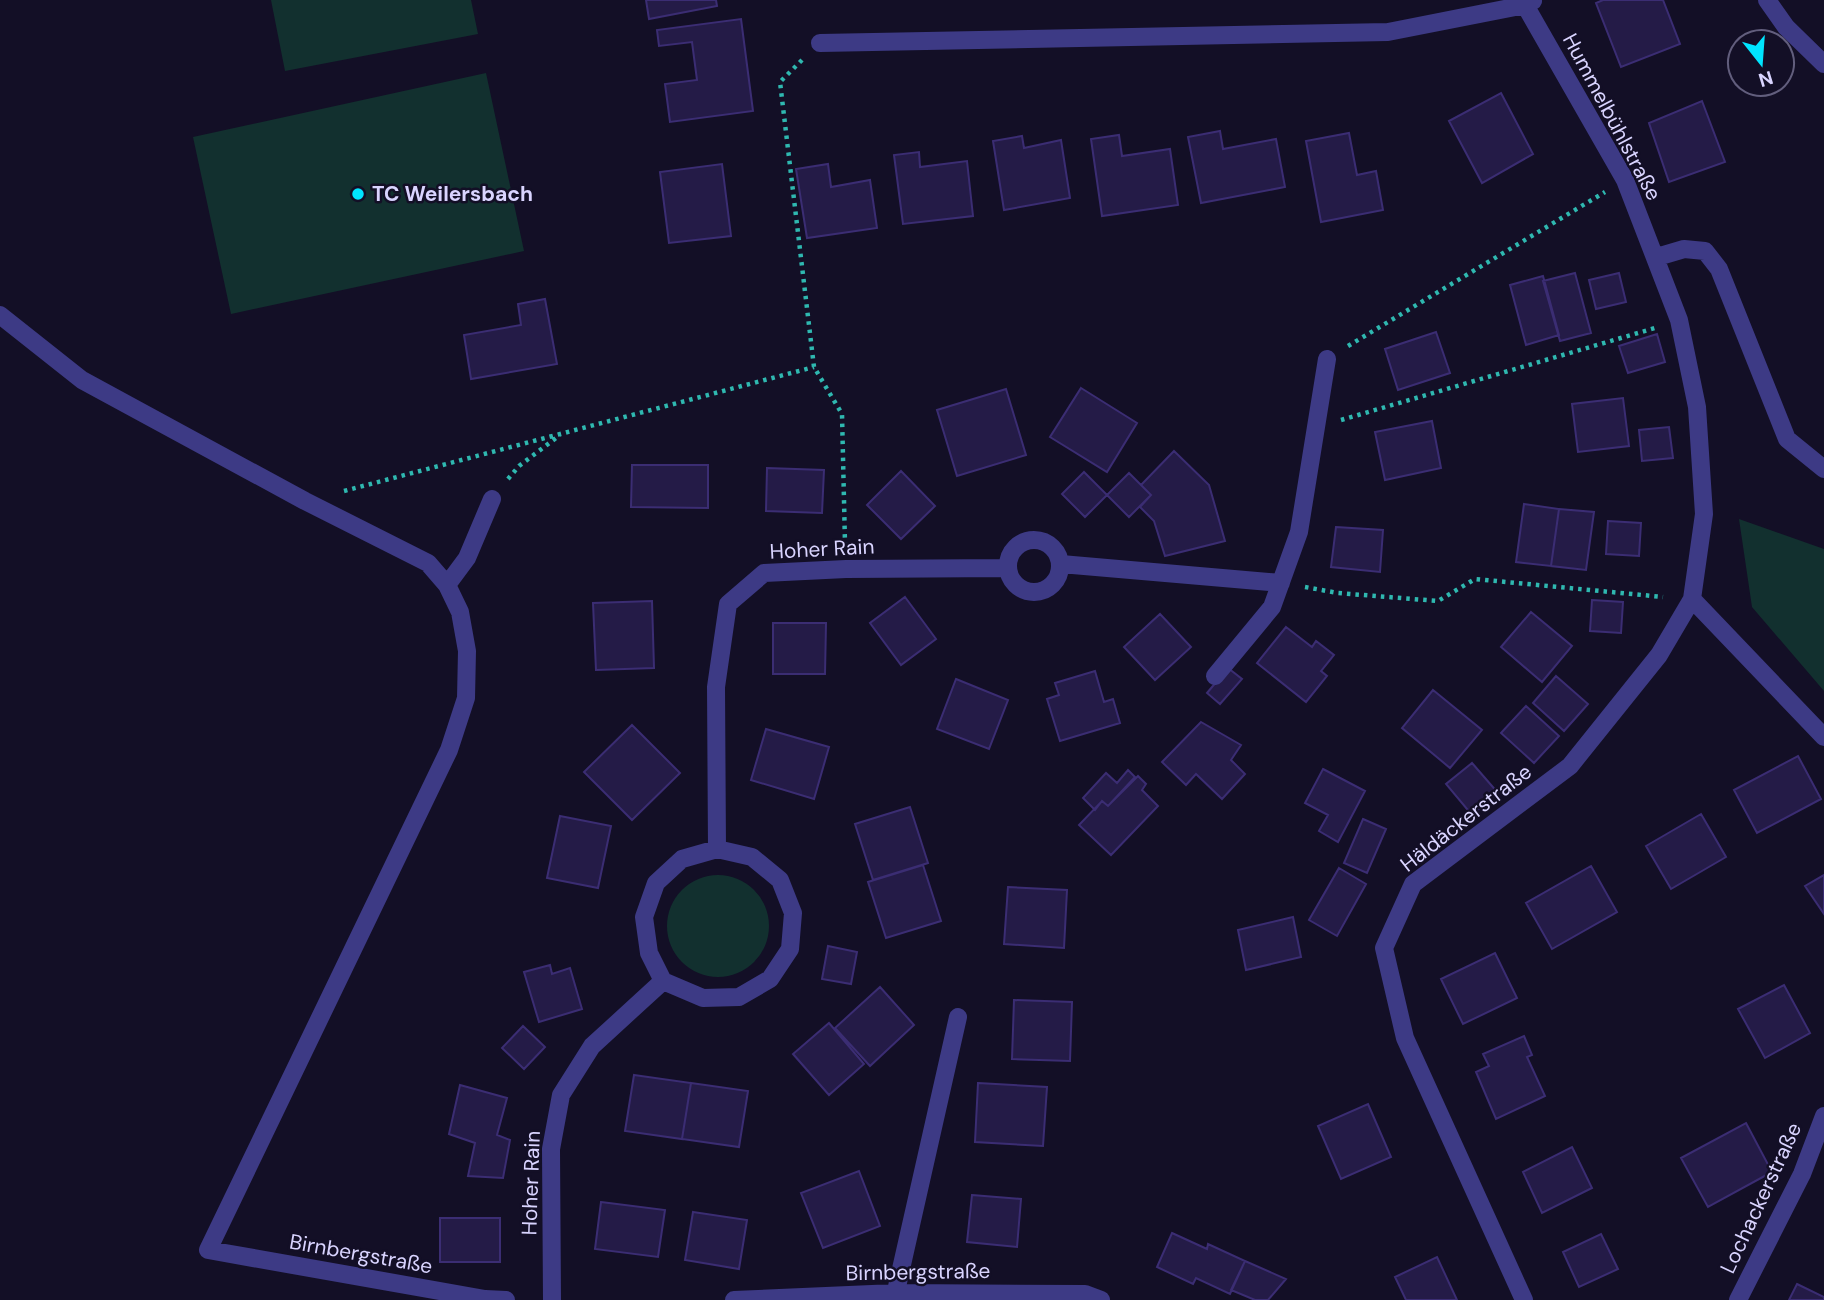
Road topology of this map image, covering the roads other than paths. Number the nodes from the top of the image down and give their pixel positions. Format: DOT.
graph roads {
  1 [pos="1767,0"];
  2 [pos="1528,2"];
  3 [pos="820,43"];
  4 [pos="1824,64"];
  5 [pos="1657,257"];
  6 [pos="0,315"];
  7 [pos="1327,359"];
  8 [pos="1824,469"];
  9 [pos="492,499"];
  10 [pos="1061,564"];
  11 [pos="1008,568"];
  12 [pos="1281,583"];
  13 [pos="447,585"];
  14 [pos="1692,599"];
  15 [pos="1215,676"];
  16 [pos="1824,737"];
  17 [pos="717,849"];
  18 [pos="663,981"];
  19 [pos="958,1017"];
  20 [pos="1824,1116"];
  21 [pos="894,1296"];
  22 [pos="506,1300"];
  23 [pos="552,1300"];
  24 [pos="734,1300"];
  25 [pos="1101,1300"];
  26 [pos="1524,1300"];
  27 [pos="1738,1300"];
  1 -- 4 [label="street"];
  2 -- 3 [label="street"];
  2 -- 5 [label="street, Hummelbühlstraße"];
  5 -- 8 [label="street"];
  5 -- 14 [label="street, Hummelbühlstraße"];
  6 -- 13 [label="street"];
  7 -- 12 [label="street"];
  9 -- 13 [label="street"];
  10 -- 11 [label="street"];
  10 -- 11 [label="street"];
  10 -- 12 [label="street"];
  11 -- 17 [label="street, Hoher Rain"];
  12 -- 15 [label="street"];
  13 -- 22 [label="street, Birnbergstraße"];
  14 -- 16 [label="street"];
  14 -- 26 [label="street, Häldäckerstraße"];
  17 -- 18 [label="street"];
  17 -- 18 [label="street"];
  18 -- 23 [label="street, Hoher Rain"];
  19 -- 21 [label="street"];
  20 -- 27 [label="street, Lochackerstraße"];
  21 -- 24 [label="street, Birnbergstraße"];
  21 -- 25 [label="street, Birnbergstraße"];
}
